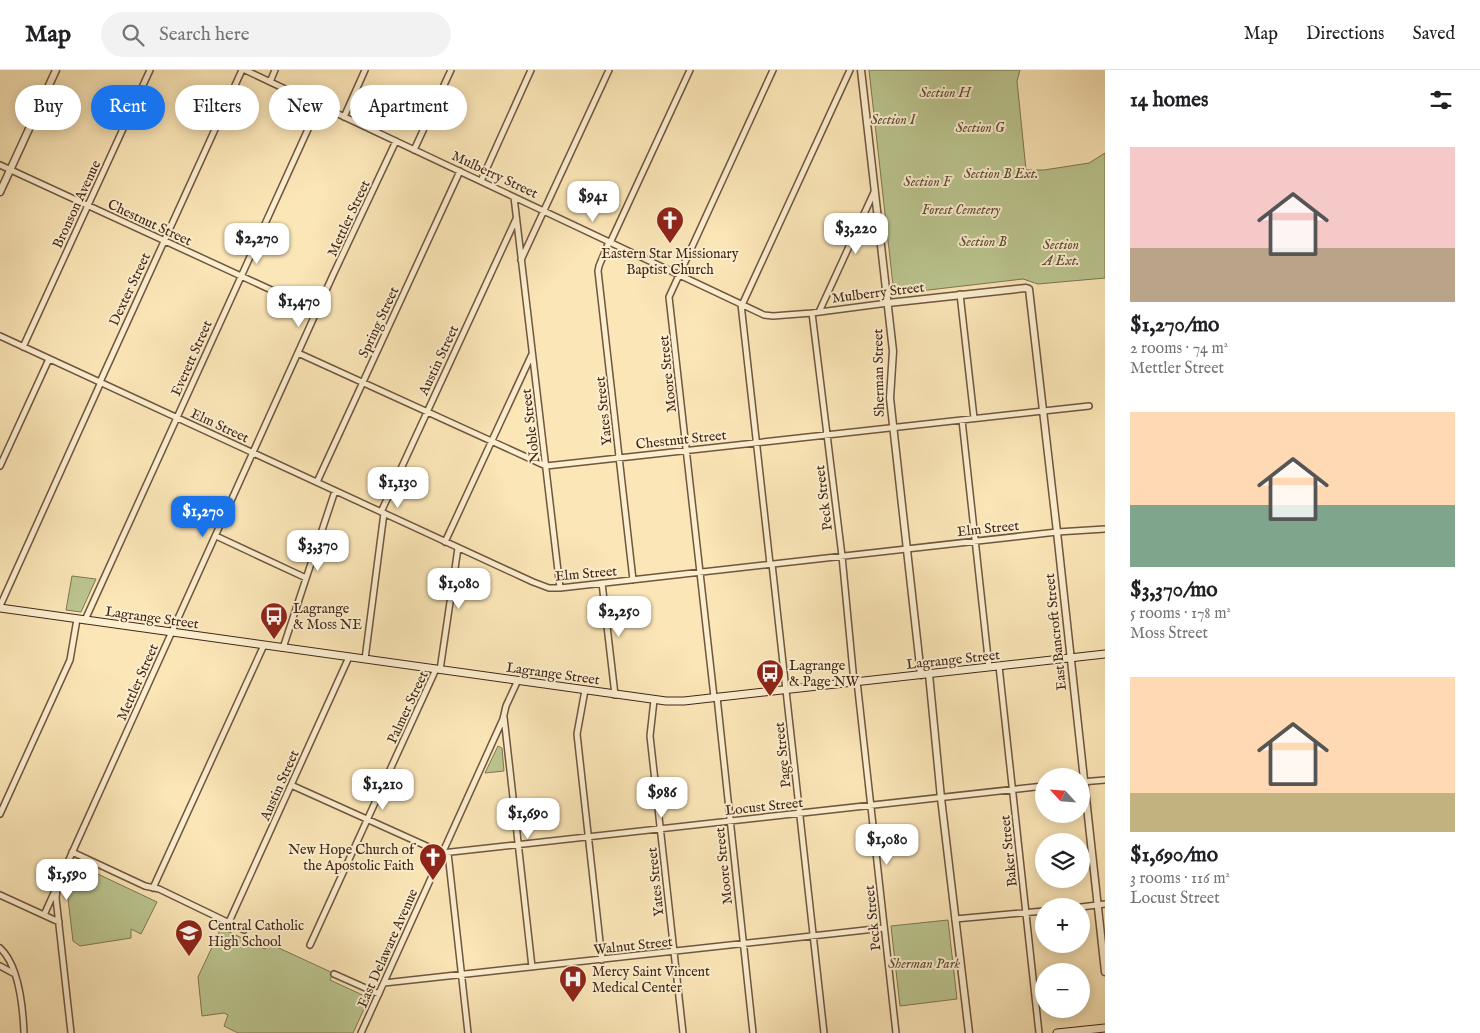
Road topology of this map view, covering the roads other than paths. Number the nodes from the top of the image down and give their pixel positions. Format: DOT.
graph roads {
  1 [pos="56,70"];
  2 [pos="150,70"];
  3 [pos="244,70"];
  4 [pos="275,70"];
  5 [pos="365,70"];
  6 [pos="451,70"];
  7 [pos="531,70"];
  8 [pos="609,70"];
  9 [pos="690,70"];
  10 [pos="772,70"];
  11 [pos="850,70"];
  12 [pos="861,70"];
  13 [pos="270,82"];
  14 [pos="276,85"];
  15 [pos="340,115"];
  16 [pos="344,117"];
  17 [pos="307,130"];
  18 [pos="396,141"];
  19 [pos="414,150"];
  20 [pos="0,165"];
  21 [pos="10,170"];
  22 [pos="460,171"];
  23 [pos="480,181"];
  24 [pos="876,189"];
  25 [pos="0,192"];
  26 [pos="514,197"];
  27 [pos="88,206"];
  28 [pos="544,211"];
  29 [pos="516,218"];
  30 [pos="164,241"];
  31 [pos="610,242"];
  32 [pos="521,260"];
  33 [pos="678,275"];
  34 [pos="240,276"];
  35 [pos="1029,289"];
  36 [pos="960,294"];
  37 [pos="888,304"];
  38 [pos="742,305"];
  39 [pos="317,312"];
  40 [pos="819,312"];
  41 [pos="812,313"];
  42 [pos="0,336"];
  43 [pos="23,347"];
  44 [pos="298,353"];
  45 [pos="533,353"];
  46 [pos="49,359"];
  47 [pos="101,382"];
  48 [pos="363,383"];
  49 [pos="1089,406"];
  50 [pos="1043,410"];
  51 [pos="427,412"];
  52 [pos="177,418"];
  53 [pos="974,418"];
  54 [pos="962,420"];
  55 [pos="893,427"];
  56 [pos="827,435"];
  57 [pos="491,442"];
  58 [pos="757,442"];
  59 [pos="687,450"];
  60 [pos="254,454"];
  61 [pos="619,458"];
  62 [pos="0,466"];
  63 [pos="546,466"];
  64 [pos="317,482"];
  65 [pos="334,490"];
  66 [pos="382,512"];
  67 [pos="1105,528"];
  68 [pos="1057,532"];
  69 [pos="216,536"];
  70 [pos="975,541"];
  71 [pos="445,542"];
  72 [pos="458,548"];
  73 [pos="908,548"];
  74 [pos="842,556"];
  75 [pos="771,564"];
  76 [pos="700,572"];
  77 [pos="306,578"];
  78 [pos="633,580"];
  79 [pos="602,584"];
  80 [pos="560,588"];
  81 [pos="0,607"];
  82 [pos="77,619"];
  83 [pos="85,620"];
  84 [pos="172,632"];
  85 [pos="264,645"];
  86 [pos="283,648"];
  87 [pos="1105,654"];
  88 [pos="349,657"];
  89 [pos="1070,658"];
  90 [pos="365,659"];
  91 [pos="999,666"];
  92 [pos="989,667"];
  93 [pos="438,669"];
  94 [pos="929,674"];
  95 [pos="921,675"];
  96 [pos="518,680"];
  97 [pos="855,682"];
  98 [pos="786,689"];
  99 [pos="585,690"];
  100 [pos="615,695"];
  101 [pos="716,697"];
  102 [pos="654,700"];
  103 [pos="504,716"];
  104 [pos="1081,768"];
  105 [pos="1105,780"];
  106 [pos="1090,781"];
  107 [pos="291,785"];
  108 [pos="1035,787"];
  109 [pos="1012,790"];
  110 [pos="941,798"];
  111 [pos="870,806"];
  112 [pos="0,814"];
  113 [pos="800,814"];
  114 [pos="368,820"];
  115 [pos="730,822"];
  116 [pos="1087,823"];
  117 [pos="661,829"];
  118 [pos="589,837"];
  119 [pos="519,845"];
  120 [pos="72,852"];
  121 [pos="445,853"];
  122 [pos="60,878"];
  123 [pos="153,888"];
  124 [pos="0,895"];
  125 [pos="1105,904"];
  126 [pos="1090,905"];
  127 [pos="1098,905"];
  128 [pos="1035,912"];
  129 [pos="1026,913"];
  130 [pos="44,915"];
  131 [pos="956,919"];
  132 [pos="59,922"];
  133 [pos="229,922"];
  134 [pos="884,928"];
  135 [pos="244,930"];
  136 [pos="814,936"];
  137 [pos="744,944"];
  138 [pos="310,945"];
  139 [pos="0,948"];
  140 [pos="674,952"];
  141 [pos="602,960"];
  142 [pos="0,966"];
  143 [pos="532,967"];
  144 [pos="1105,972"];
  145 [pos="14,974"];
  146 [pos="334,974"];
  147 [pos="461,975"];
  148 [pos="384,983"];
  149 [pos="379,994"];
  150 [pos="1105,1030"];
  151 [pos="24,1033"];
  152 [pos="71,1033"];
  153 [pos="361,1033"];
  154 [pos="468,1033"];
  155 [pos="684,1033"];
  156 [pos="753,1033"];
  157 [pos="824,1033"];
  158 [pos="896,1033"];
  159 [pos="969,1033"];
  160 [pos="1039,1033"];
  161 [pos="1057,1033"];
  1 -- 21 [label="street"];
  2 -- 27 [label="street, Bronson Avenue"];
  3 -- 13 [label="street, Mulberry Street"];
  3 -- 30 [label="street, Dexter Street"];
  4 -- 13 [label="street"];
  5 -- 16 [label="street"];
  6 -- 19 [label="street"];
  7 -- 23 [label="street"];
  8 -- 28 [label="street"];
  9 -- 31 [label="street, Yates Street"];
  10 -- 33 [label="street, Moore Street"];
  11 -- 38 [label="street"];
  12 -- 24 [label="street, Sherman Street"];
  13 -- 14 [label="street, Mulberry Street"];
  15 -- 16 [label="street, Mulberry Street"];
  16 -- 18 [label="street, Mulberry Street"];
  17 -- 34 [label="street, Everett Street"];
  18 -- 19 [label="street, Mulberry Street"];
  18 -- 39 [label="street, Mettler Street"];
  19 -- 22 [label="street, Mulberry Street"];
  20 -- 21 [label="street, Chestnut Street"];
  21 -- 25 [label="street"];
  21 -- 27 [label="street, Chestnut Street"];
  22 -- 23 [label="street, Mulberry Street"];
  22 -- 48 [label="street, Spring Street"];
  23 -- 26 [label="street, Mulberry Street"];
  24 -- 37 [label="street, Sherman Street"];
  24 -- 40 [label="street"];
  26 -- 28 [label="street, Mulberry Street"];
  26 -- 29 [label="street, Noble Street"];
  27 -- 30 [label="street, Chestnut Street"];
  27 -- 43 [label="street, Bronson Avenue"];
  28 -- 31 [label="street, Mulberry Street"];
  28 -- 32 [label="street"];
  29 -- 32 [label="street, Noble Street"];
  29 -- 51 [label="street, Austin Street"];
  30 -- 34 [label="street, Chestnut Street"];
  30 -- 47 [label="street, Dexter Street"];
  31 -- 33 [label="street, Mulberry Street"];
  31 -- 61 [label="street, Yates Street"];
  32 -- 45 [label="street, Noble Street"];
  33 -- 38 [label="street, Mulberry Street"];
  33 -- 59 [label="street, Moore Street"];
  34 -- 39 [label="street, Chestnut Street"];
  34 -- 52 [label="street, Everett Street"];
  35 -- 36 [label="street, Mulberry Street"];
  35 -- 50 [label="street, East Bancroft Street"];
  36 -- 37 [label="street, Mulberry Street"];
  36 -- 53 [label="street"];
  37 -- 40 [label="street, Mulberry Street"];
  37 -- 55 [label="street, Sherman Street"];
  38 -- 41 [label="street, Mulberry Street"];
  38 -- 58 [label="street, Page Street"];
  39 -- 44 [label="street, Mettler Street"];
  40 -- 41 [label="street, Mulberry Street"];
  41 -- 56 [label="street, Peck Street"];
  42 -- 43 [label="street, Elm Street"];
  43 -- 46 [label="street, Elm Street"];
  44 -- 48 [label="street, Chestnut Street"];
  44 -- 60 [label="street, Mettler Street"];
  45 -- 57 [label="street"];
  45 -- 63 [label="street, Noble Street"];
  46 -- 47 [label="street, Elm Street"];
  46 -- 62 [label="street"];
  47 -- 52 [label="street, Elm Street"];
  47 -- 81 [label="street, Dexter Street"];
  48 -- 51 [label="street, Chestnut Street"];
  48 -- 64 [label="street, Spring Street"];
  49 -- 50 [label="street, Chestnut Street"];
  50 -- 53 [label="street, Chestnut Street"];
  50 -- 68 [label="street, East Bancroft Street"];
  51 -- 57 [label="street, Chestnut Street"];
  51 -- 66 [label="street, Austin Street"];
  52 -- 60 [label="street, Elm Street"];
  52 -- 83 [label="street, Everett Street"];
  53 -- 54 [label="street, Chestnut Street"];
  54 -- 55 [label="street, Chestnut Street"];
  54 -- 70 [label="street"];
  55 -- 56 [label="street, Chestnut Street"];
  55 -- 73 [label="street, Sherman Street"];
  56 -- 58 [label="street, Chestnut Street"];
  56 -- 74 [label="street, Peck Street"];
  57 -- 63 [label="street, Chestnut Street"];
  57 -- 71 [label="street"];
  58 -- 59 [label="street, Chestnut Street"];
  58 -- 75 [label="street, Page Street"];
  59 -- 61 [label="street, Chestnut Street"];
  59 -- 76 [label="street, Moore Street"];
  60 -- 64 [label="street, Elm Street"];
  60 -- 69 [label="street, Mettler Street"];
  61 -- 63 [label="street, Chestnut Street"];
  61 -- 78 [label="street, Yates Street"];
  63 -- 80 [label="street, Noble Street"];
  64 -- 65 [label="street, Elm Street"];
  65 -- 66 [label="street, Elm Street"];
  65 -- 77 [label="street"];
  66 -- 71 [label="street, Elm Street"];
  66 -- 90 [label="street, Austin Street"];
  67 -- 68 [label="street, Elm Street"];
  68 -- 70 [label="street, Elm Street"];
  68 -- 89 [label="street, East Bancroft Street"];
  69 -- 77 [label="street"];
  69 -- 84 [label="street, Mettler Street"];
  70 -- 73 [label="street, Elm Street"];
  70 -- 92 [label="street"];
  71 -- 72 [label="street, Elm Street"];
  72 -- 80 [label="street, Elm Street"];
  72 -- 93 [label="street, Palmer Street"];
  73 -- 74 [label="street, Elm Street"];
  73 -- 95 [label="street, Sherman Street"];
  74 -- 75 [label="street, Elm Street"];
  74 -- 97 [label="street, Peck Street"];
  75 -- 76 [label="street, Elm Street"];
  75 -- 98 [label="street, Page Street"];
  76 -- 78 [label="street, Elm Street"];
  76 -- 101 [label="street, Moore Street"];
  77 -- 86 [label="street"];
  78 -- 79 [label="street, Elm Street"];
  79 -- 80 [label="street, Elm Street"];
  79 -- 100 [label="street"];
  81 -- 82 [label="main road, Lagrange Street"];
  82 -- 83 [label="main road, Lagrange Street"];
  82 -- 112 [label="street"];
  83 -- 84 [label="main road, Lagrange Street"];
  84 -- 85 [label="main road, Lagrange Street"];
  84 -- 120 [label="street, Mettler Street"];
  85 -- 86 [label="main road, Lagrange Street"];
  85 -- 123 [label="street"];
  86 -- 88 [label="main road, Lagrange Street"];
  87 -- 89 [label="main road, Lagrange Street"];
  88 -- 90 [label="main road, Lagrange Street"];
  88 -- 107 [label="street, Austin Street"];
  89 -- 91 [label="main road, Lagrange Street"];
  89 -- 104 [label="street, East Bancroft Street"];
  90 -- 93 [label="main road, Lagrange Street"];
  91 -- 92 [label="main road, Lagrange Street"];
  91 -- 109 [label="street, Baker Street"];
  92 -- 94 [label="main road, Lagrange Street"];
  93 -- 96 [label="main road, Lagrange Street"];
  93 -- 114 [label="street, Palmer Street"];
  94 -- 95 [label="main road, Lagrange Street"];
  94 -- 110 [label="street"];
  95 -- 97 [label="main road, Lagrange Street"];
  96 -- 99 [label="main road, Lagrange Street"];
  96 -- 103 [label="street, East Delaware Avenue"];
  97 -- 98 [label="main road, Lagrange Street"];
  97 -- 111 [label="street, Peck Street"];
  98 -- 101 [label="main road, Lagrange Street"];
  98 -- 113 [label="street, Page Street"];
  99 -- 100 [label="main road, Lagrange Street"];
  99 -- 118 [label="street"];
  100 -- 102 [label="main road, Lagrange Street"];
  101 -- 102 [label="main road, Lagrange Street"];
  101 -- 115 [label="street, Moore Street"];
  102 -- 117 [label="street, Yates Street"];
  103 -- 119 [label="street"];
  103 -- 121 [label="street, East Delaware Avenue"];
  105 -- 106 [label="street"];
  107 -- 114 [label="street"];
  107 -- 133 [label="street, Austin Street"];
  108 -- 109 [label="street, Locust Street"];
  109 -- 110 [label="street, Locust Street"];
  109 -- 129 [label="street, Baker Street"];
  110 -- 111 [label="street, Locust Street"];
  110 -- 131 [label="street"];
  111 -- 113 [label="street, Locust Street"];
  111 -- 134 [label="street, Peck Street"];
  113 -- 115 [label="street, Locust Street"];
  113 -- 136 [label="street, Page Street"];
  114 -- 121 [label="street"];
  114 -- 138 [label="street, Palmer Street"];
  115 -- 117 [label="street, Locust Street"];
  115 -- 137 [label="street, Moore Street"];
  116 -- 127 [label="street, East Bancroft Street"];
  117 -- 118 [label="street, Locust Street"];
  117 -- 140 [label="street, Yates Street"];
  118 -- 119 [label="street, Locust Street"];
  118 -- 141 [label="street"];
  119 -- 121 [label="street, Locust Street"];
  119 -- 143 [label="street"];
  120 -- 122 [label="street, Mettler Street"];
  120 -- 123 [label="street"];
  121 -- 147 [label="street"];
  121 -- 148 [label="street, East Delaware Avenue"];
  122 -- 130 [label="street, Mettler Street"];
  122 -- 132 [label="street, Mettler Street"];
  123 -- 133 [label="street"];
  124 -- 130 [label="street"];
  125 -- 127 [label="street"];
  126 -- 127 [label="street"];
  127 -- 144 [label="street, East Bancroft Street"];
  128 -- 129 [label="street"];
  129 -- 131 [label="street"];
  129 -- 160 [label="street, Baker Street"];
  130 -- 132 [label="street"];
  131 -- 159 [label="street"];
  132 -- 152 [label="street, Mettler Street"];
  133 -- 135 [label="street"];
  134 -- 136 [label="street, Walnut Street"];
  134 -- 158 [label="street, Peck Street"];
  136 -- 137 [label="street, Walnut Street"];
  136 -- 157 [label="street, Page Street"];
  137 -- 140 [label="street, Walnut Street"];
  137 -- 156 [label="street, Moore Street"];
  139 -- 145 [label="street"];
  140 -- 141 [label="street, Walnut Street"];
  140 -- 155 [label="street, Yates Street"];
  141 -- 143 [label="street, Walnut Street"];
  142 -- 145 [label="street"];
  143 -- 147 [label="street, Walnut Street"];
  145 -- 151 [label="street"];
  146 -- 149 [label="street"];
  147 -- 148 [label="street, Walnut Street"];
  147 -- 154 [label="street"];
  148 -- 149 [label="street, East Delaware Avenue"];
  149 -- 153 [label="street, East Delaware Avenue"];
  150 -- 161 [label="main road"];
}
